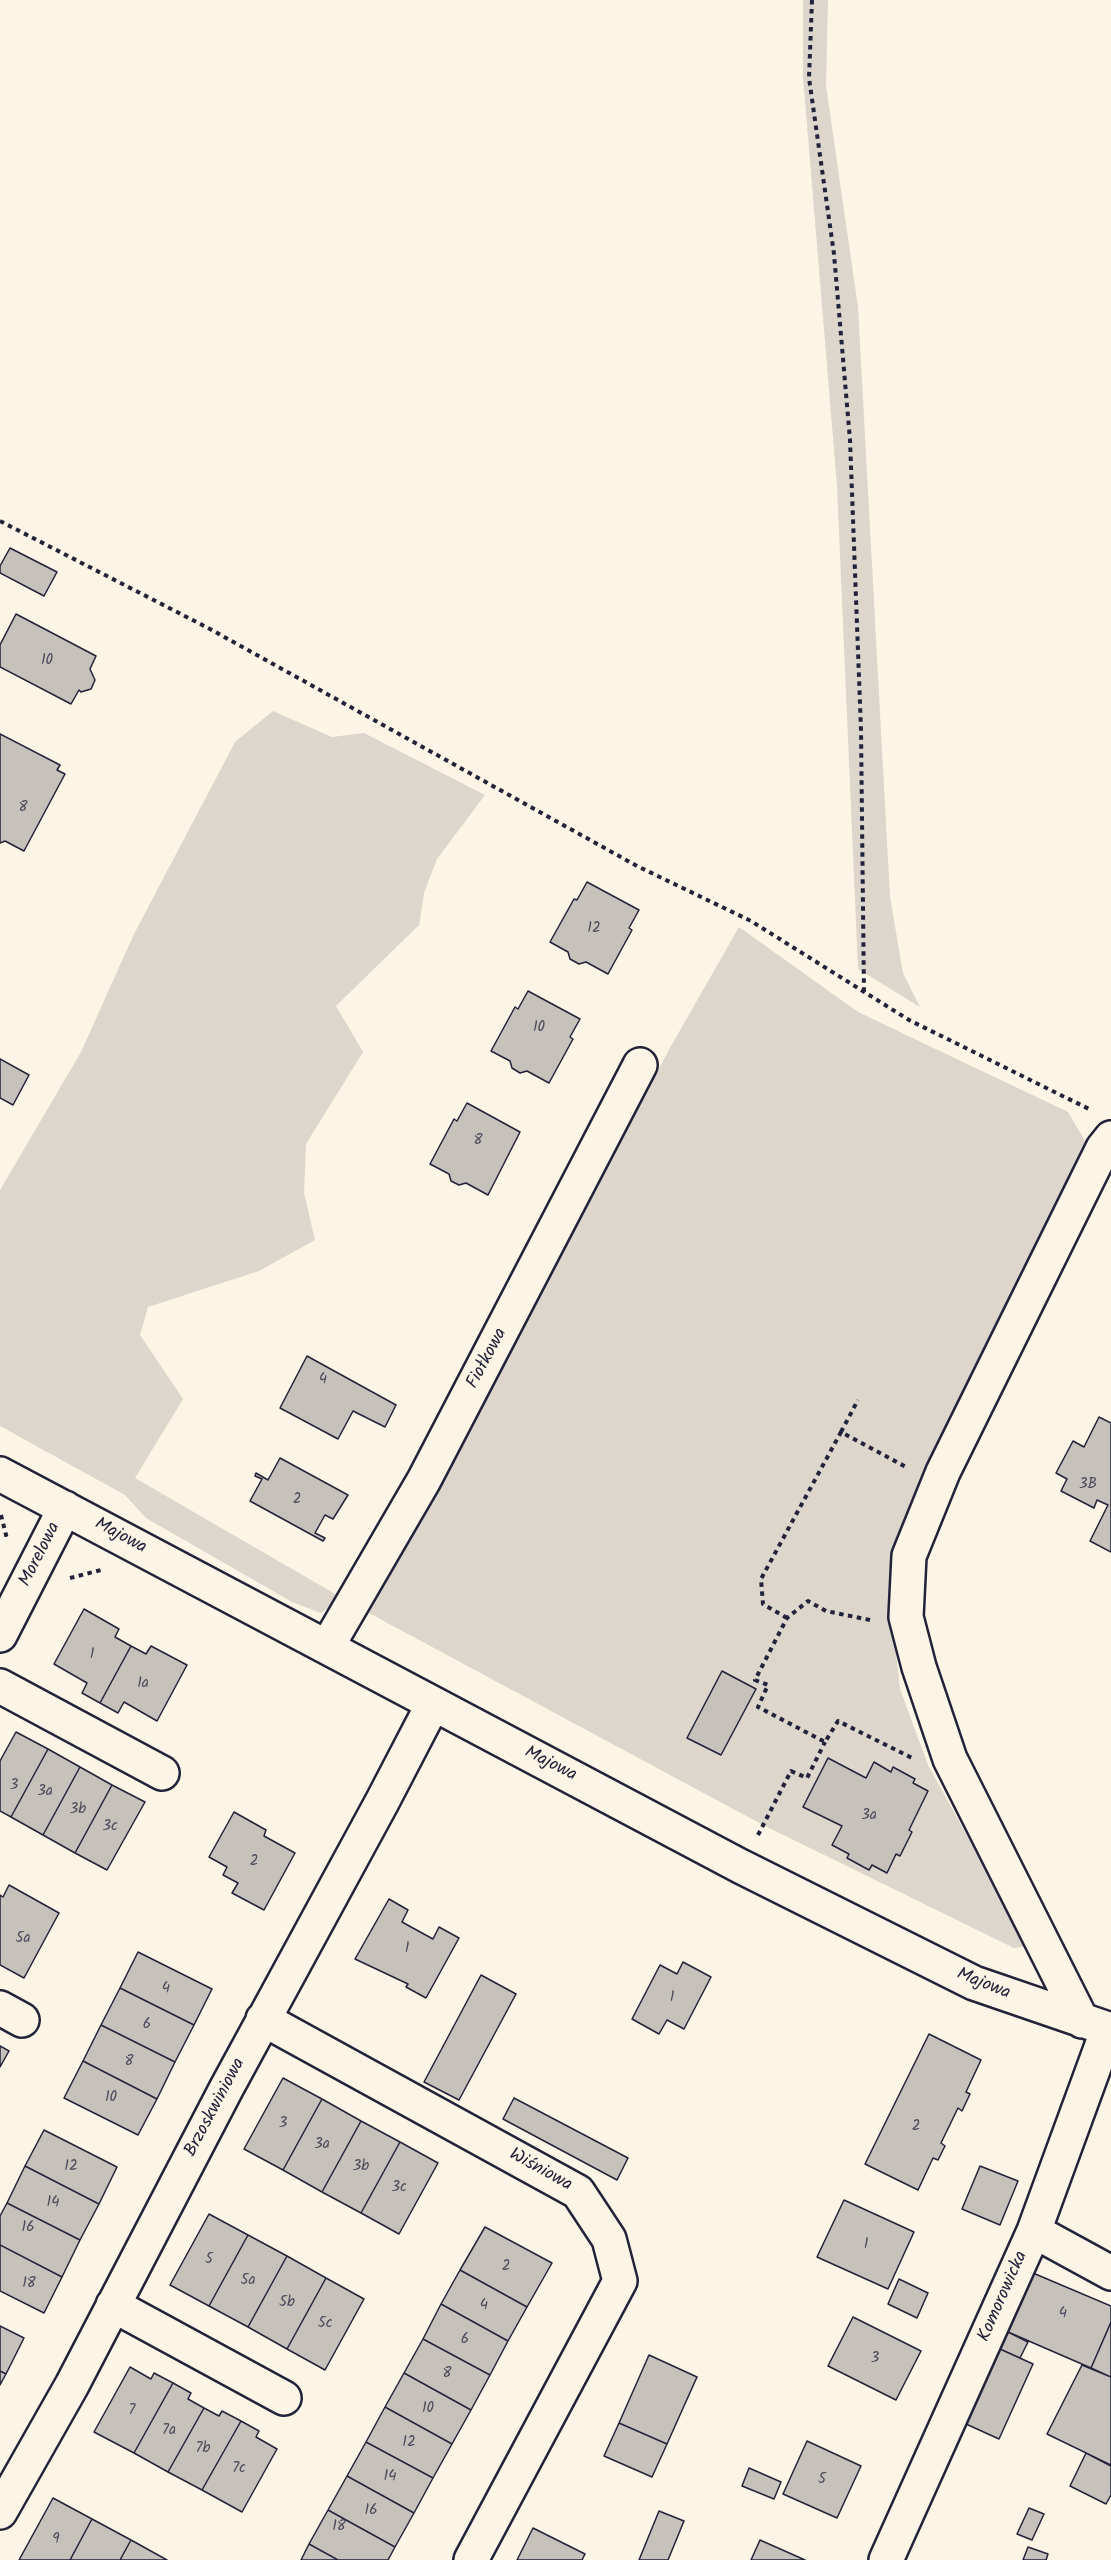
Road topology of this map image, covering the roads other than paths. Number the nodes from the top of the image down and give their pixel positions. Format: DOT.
graph roads {
  1 [pos="640,1065"];
  2 [pos="1106,1126"];
  3 [pos="0,1474"];
  4 [pos="65,1508"];
  5 [pos="0,1635"];
  6 [pos="327,1647"];
  7 [pos="0,1686"];
  8 [pos="433,1704"];
  9 [pos="162,1773"];
  10 [pos="263,2019"];
  11 [pos="1100,2027"];
  12 [pos="1034,2231"];
  13 [pos="1111,2273"];
  14 [pos="113,2305"];
  15 [pos="284,2398"];
  16 [pos="0,2512"];
  17 [pos="471,2560"];
  18 [pos="886,2560"];
  1 -- 6 [label="street, Fiołkowa"];
  2 -- 11 [label="street"];
  3 -- 4 [label="street, Majowa"];
  4 -- 5 [label="street, Morelowa"];
  4 -- 6 [label="street, Majowa"];
  6 -- 8 [label="street, Majowa"];
  7 -- 9 [label="street"];
  8 -- 10 [label="street, Brzoskwiniowa"];
  8 -- 11 [label="street, Majowa"];
  10 -- 14 [label="street, Brzoskwiniowa"];
  10 -- 17 [label="street, Wiśniowa"];
  11 -- 12 [label="street, Komorowicka"];
  12 -- 13 [label="street"];
  12 -- 18 [label="street, Komorowicka"];
  14 -- 15 [label="street"];
  14 -- 16 [label="street, Brzoskwiniowa"];
}
